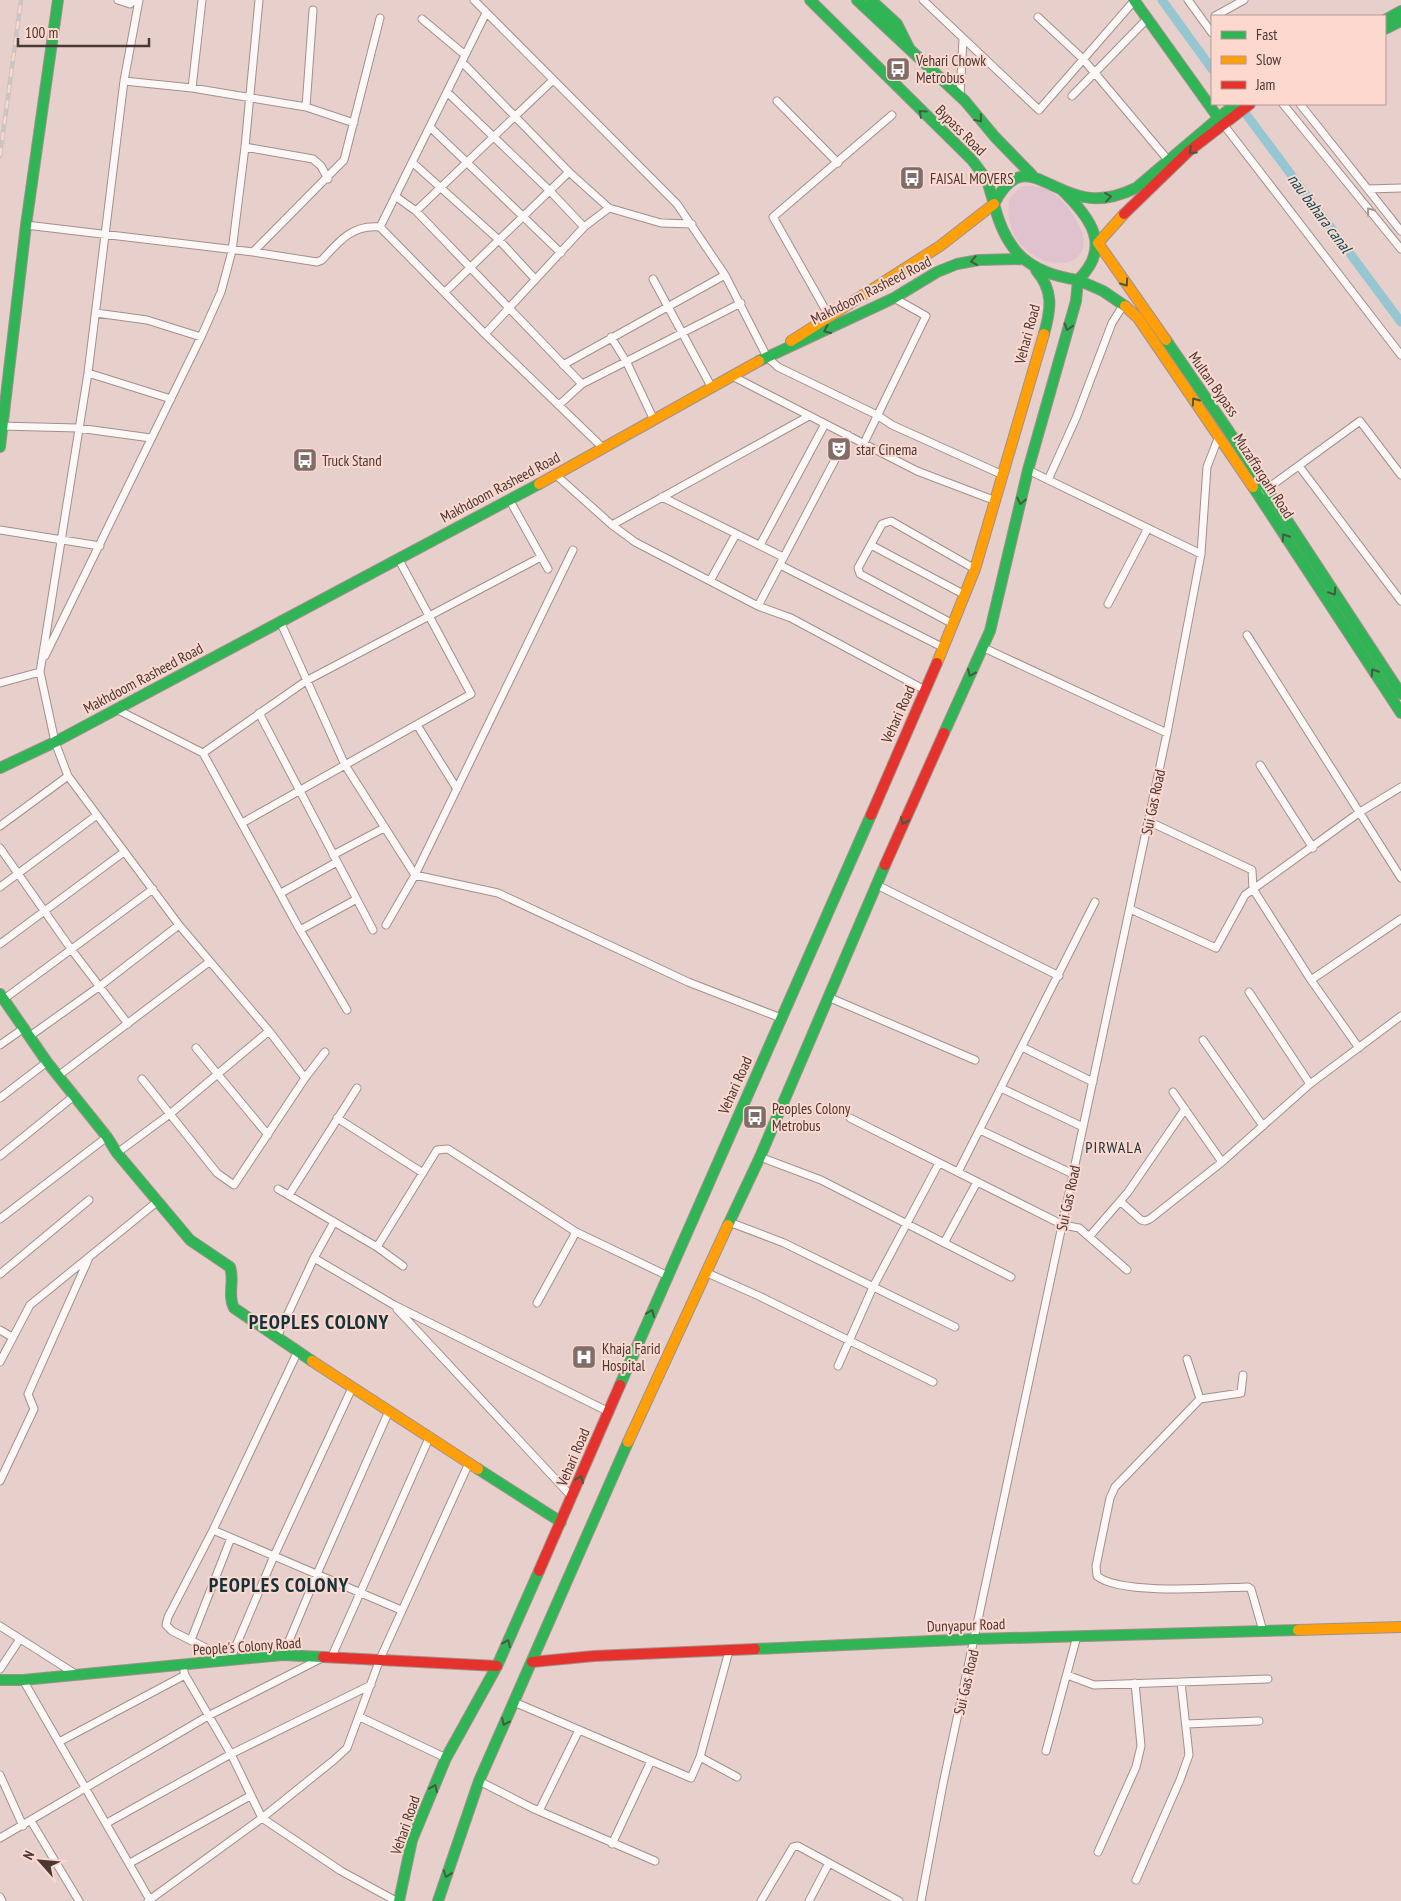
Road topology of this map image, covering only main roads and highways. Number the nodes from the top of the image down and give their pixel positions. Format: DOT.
graph roads {
  1 [pos="58,0"];
  2 [pos="810,0"];
  3 [pos="857,0"];
  4 [pos="871,0"];
  5 [pos="1134,0"];
  6 [pos="1401,11"];
  7 [pos="1386,19"];
  8 [pos="1401,21"];
  9 [pos="1386,28"];
  10 [pos="909,48"];
  11 [pos="1211,102"];
  12 [pos="1214,105"];
  13 [pos="1234,105"];
  14 [pos="1248,105"];
  15 [pos="1223,117"];
  16 [pos="1032,175"];
  17 [pos="1061,189"];
  18 [pos="994,204"];
  19 [pos="1098,243"];
  20 [pos="1022,259"];
  21 [pos="1036,270"];
  22 [pos="1078,280"];
  23 [pos="767,357"];
  24 [pos="2,426"];
  25 [pos="0,447"];
  26 [pos="1262,493"];
  27 [pos="1401,694"];
  28 [pos="1401,713"];
  29 [pos="0,768"];
  30 [pos="2,996"];
  31 [pos="561,1522"];
  32 [pos="1401,1627"];
  33 [pos="532,1662"];
  34 [pos="497,1666"];
  35 [pos="0,1680"];
  36 [pos="397,1901"];
  37 [pos="438,1901"];
  1 -- 24 [label="main road"];
  18 -- 2 [label="main road, Bypass Road, one-way"];
  3 -- 10 [label="main road"];
  4 -- 10 [label="main road"];
  5 -- 11 [label="main road"];
  6 -- 7 [label="main road"];
  8 -- 9 [label="main road"];
  10 -- 16 [label="main road, one-way"];
  12 -- 15 [label="main road"];
  13 -- 15 [label="main road"];
  14 -- 15 [label="main road"];
  17 -- 15 [label="main road, one-way"];
  15 -- 19 [label="main road, one-way"];
  16 -- 17 [label="main road"];
  16 -- 18 [label="main road"];
  17 -- 19 [label="main road"];
  18 -- 20 [label="main road"];
  18 -- 23 [label="main road"];
  19 -- 22 [label="main road"];
  19 -- 26 [label="main road, Multan Bypass, one-way"];
  20 -- 21 [label="main road"];
  20 -- 23 [label="main road, Makhdoom Rasheed Road, one-way"];
  21 -- 22 [label="main road"];
  31 -- 21 [label="main road, Vehari Road, one-way"];
  26 -- 22 [label="main road, Muzaffargarh Road, one-way"];
  22 -- 33 [label="main road, one-way"];
  23 -- 29 [label="main road, Makhdoom Rasheed Road"];
  24 -- 25 [label="main road"];
  26 -- 27 [label="main road, Multan Bypass, one-way"];
  28 -- 26 [label="main road, Muzaffargarh Road, one-way"];
  30 -- 31 [label="main road"];
  34 -- 31 [label="main road, Vehari Road, one-way"];
  32 -- 33 [label="main road, Dunyapur Road"];
  33 -- 37 [label="main road, one-way"];
  34 -- 35 [label="main road, People's Colony Road"];
  36 -- 34 [label="main road, Vehari Road, one-way"];
}
